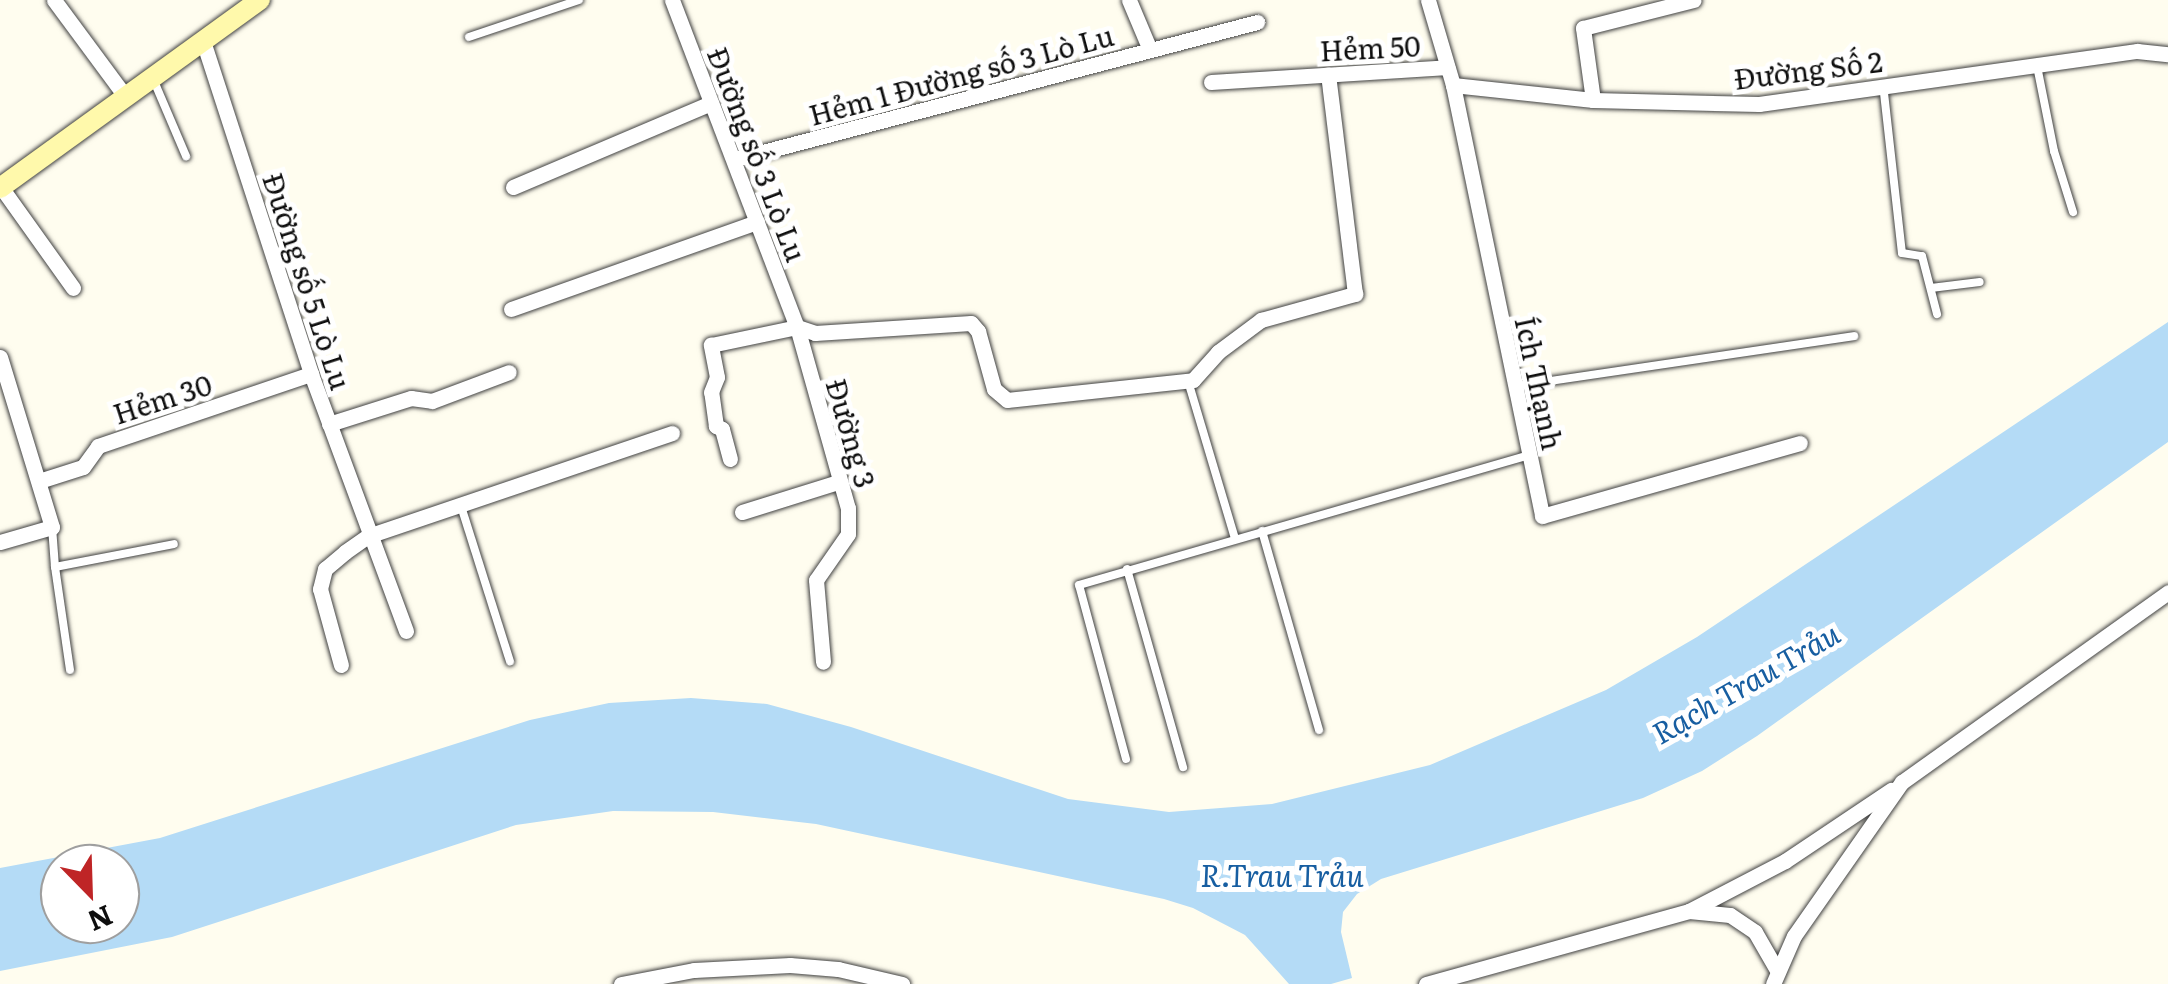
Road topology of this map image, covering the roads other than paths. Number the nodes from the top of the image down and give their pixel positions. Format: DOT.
graph roads {
  1 [pos="54,0"];
  2 [pos="260,0"];
  3 [pos="579,0"];
  4 [pos="672,0"];
  5 [pos="1129,0"];
  6 [pos="1428,0"];
  7 [pos="1694,0"];
  8 [pos="1659,4"];
  9 [pos="1257,22"];
  10 [pos="469,38"];
  11 [pos="202,41"];
  12 [pos="1150,50"];
  13 [pos="2168,54"];
  14 [pos="2038,66"];
  15 [pos="1448,68"];
  16 [pos="1328,75"];
  17 [pos="152,77"];
  18 [pos="1211,82"];
  19 [pos="1884,84"];
  20 [pos="1453,85"];
  21 [pos="124,96"];
  22 [pos="1593,100"];
  23 [pos="711,103"];
  24 [pos="186,156"];
  25 [pos="736,159"];
  26 [pos="514,186"];
  27 [pos="0,187"];
  28 [pos="2073,212"];
  29 [pos="757,222"];
  30 [pos="1980,282"];
  31 [pos="73,288"];
  32 [pos="1931,288"];
  33 [pos="511,309"];
  34 [pos="1936,314"];
  35 [pos="797,327"];
  36 [pos="1854,336"];
  37 [pos="0,358"];
  38 [pos="510,372"];
  39 [pos="312,374"];
  40 [pos="1188,381"];
  41 [pos="1516,386"];
  42 [pos="18,412"];
  43 [pos="0,418"];
  44 [pos="329,424"];
  45 [pos="672,433"];
  46 [pos="1800,443"];
  47 [pos="1530,456"];
  48 [pos="730,458"];
  49 [pos="39,481"];
  50 [pos="838,482"];
  51 [pos="462,506"];
  52 [pos="742,512"];
  53 [pos="52,527"];
  54 [pos="1262,531"];
  55 [pos="368,536"];
  56 [pos="1234,539"];
  57 [pos="0,542"];
  58 [pos="174,544"];
  59 [pos="55,567"];
  60 [pos="1127,570"];
  61 [pos="2168,592"];
  62 [pos="406,632"];
  63 [pos="510,661"];
  64 [pos="823,662"];
  65 [pos="341,665"];
  66 [pos="70,670"];
  67 [pos="1318,730"];
  68 [pos="1126,760"];
  69 [pos="1183,767"];
  70 [pos="1902,782"];
  71 [pos="1689,910"];
  72 [pos="1775,978"];
  73 [pos="621,984"];
  74 [pos="902,984"];
  75 [pos="1426,984"];
  1 -- 21 [label="street"];
  2 -- 11 [label="street"];
  3 -- 10 [label="lane"];
  4 -- 23 [label="street, Đường số 3 Lò Lu"];
  5 -- 12 [label="street"];
  6 -- 15 [label="street, Ích Thạnh"];
  7 -- 8 [label="street"];
  8 -- 22 [label="street"];
  9 -- 12 [label="street, Hẻm 1 Đường số 3 Lò Lu"];
  11 -- 17 [label="street"];
  11 -- 39 [label="street, Đường số 5 Lò Lu"];
  12 -- 25 [label="street, Hẻm 1 Đường số 3 Lò Lu"];
  13 -- 14 [label="street, Đường Số 2"];
  14 -- 19 [label="street, Đường Số 2"];
  14 -- 28 [label="lane"];
  15 -- 16 [label="street, Hẻm 50"];
  15 -- 20 [label="street, Ích Thạnh"];
  16 -- 18 [label="street, Hẻm 50"];
  16 -- 40 [label="street"];
  17 -- 21 [label="street"];
  17 -- 24 [label="lane"];
  19 -- 22 [label="street, Đường Số 2"];
  19 -- 32 [label="lane"];
  20 -- 22 [label="street, Đường Số 2"];
  20 -- 41 [label="street, Ích Thạnh"];
  21 -- 27 [label="street"];
  23 -- 25 [label="street, Đường số 3 Lò Lu"];
  23 -- 26 [label="street"];
  25 -- 29 [label="street, Đường số 3 Lò Lu"];
  27 -- 31 [label="street"];
  29 -- 33 [label="street"];
  29 -- 35 [label="street, Đường số 3 Lò Lu"];
  30 -- 32 [label="lane"];
  32 -- 34 [label="lane"];
  35 -- 40 [label="street"];
  35 -- 48 [label="street"];
  35 -- 50 [label="street, Đường 3"];
  36 -- 41 [label="lane"];
  37 -- 42 [label="street"];
  38 -- 44 [label="street"];
  39 -- 44 [label="street, Đường số 5 Lò Lu"];
  39 -- 49 [label="street, Hẻm 30"];
  40 -- 56 [label="lane"];
  41 -- 47 [label="street, Ích Thạnh"];
  42 -- 43 [label="street"];
  42 -- 49 [label="street"];
  44 -- 55 [label="street, Đường số 5 Lò Lu"];
  45 -- 51 [label="street"];
  46 -- 47 [label="street, Ích Thạnh"];
  47 -- 54 [label="lane"];
  49 -- 53 [label="street"];
  50 -- 52 [label="street"];
  50 -- 64 [label="street, Đường 3"];
  51 -- 55 [label="street"];
  51 -- 63 [label="lane"];
  53 -- 57 [label="street"];
  53 -- 59 [label="lane"];
  54 -- 56 [label="lane"];
  54 -- 67 [label="lane"];
  55 -- 62 [label="street, Đường số 5 Lò Lu"];
  55 -- 65 [label="street"];
  56 -- 60 [label="lane"];
  58 -- 59 [label="lane"];
  59 -- 66 [label="lane"];
  60 -- 68 [label="lane"];
  60 -- 69 [label="lane"];
  61 -- 70 [label="street"];
  70 -- 71 [label="street"];
  70 -- 72 [label="street"];
  71 -- 72 [label="street"];
  71 -- 75 [label="street"];
  73 -- 74 [label="street"];
}
